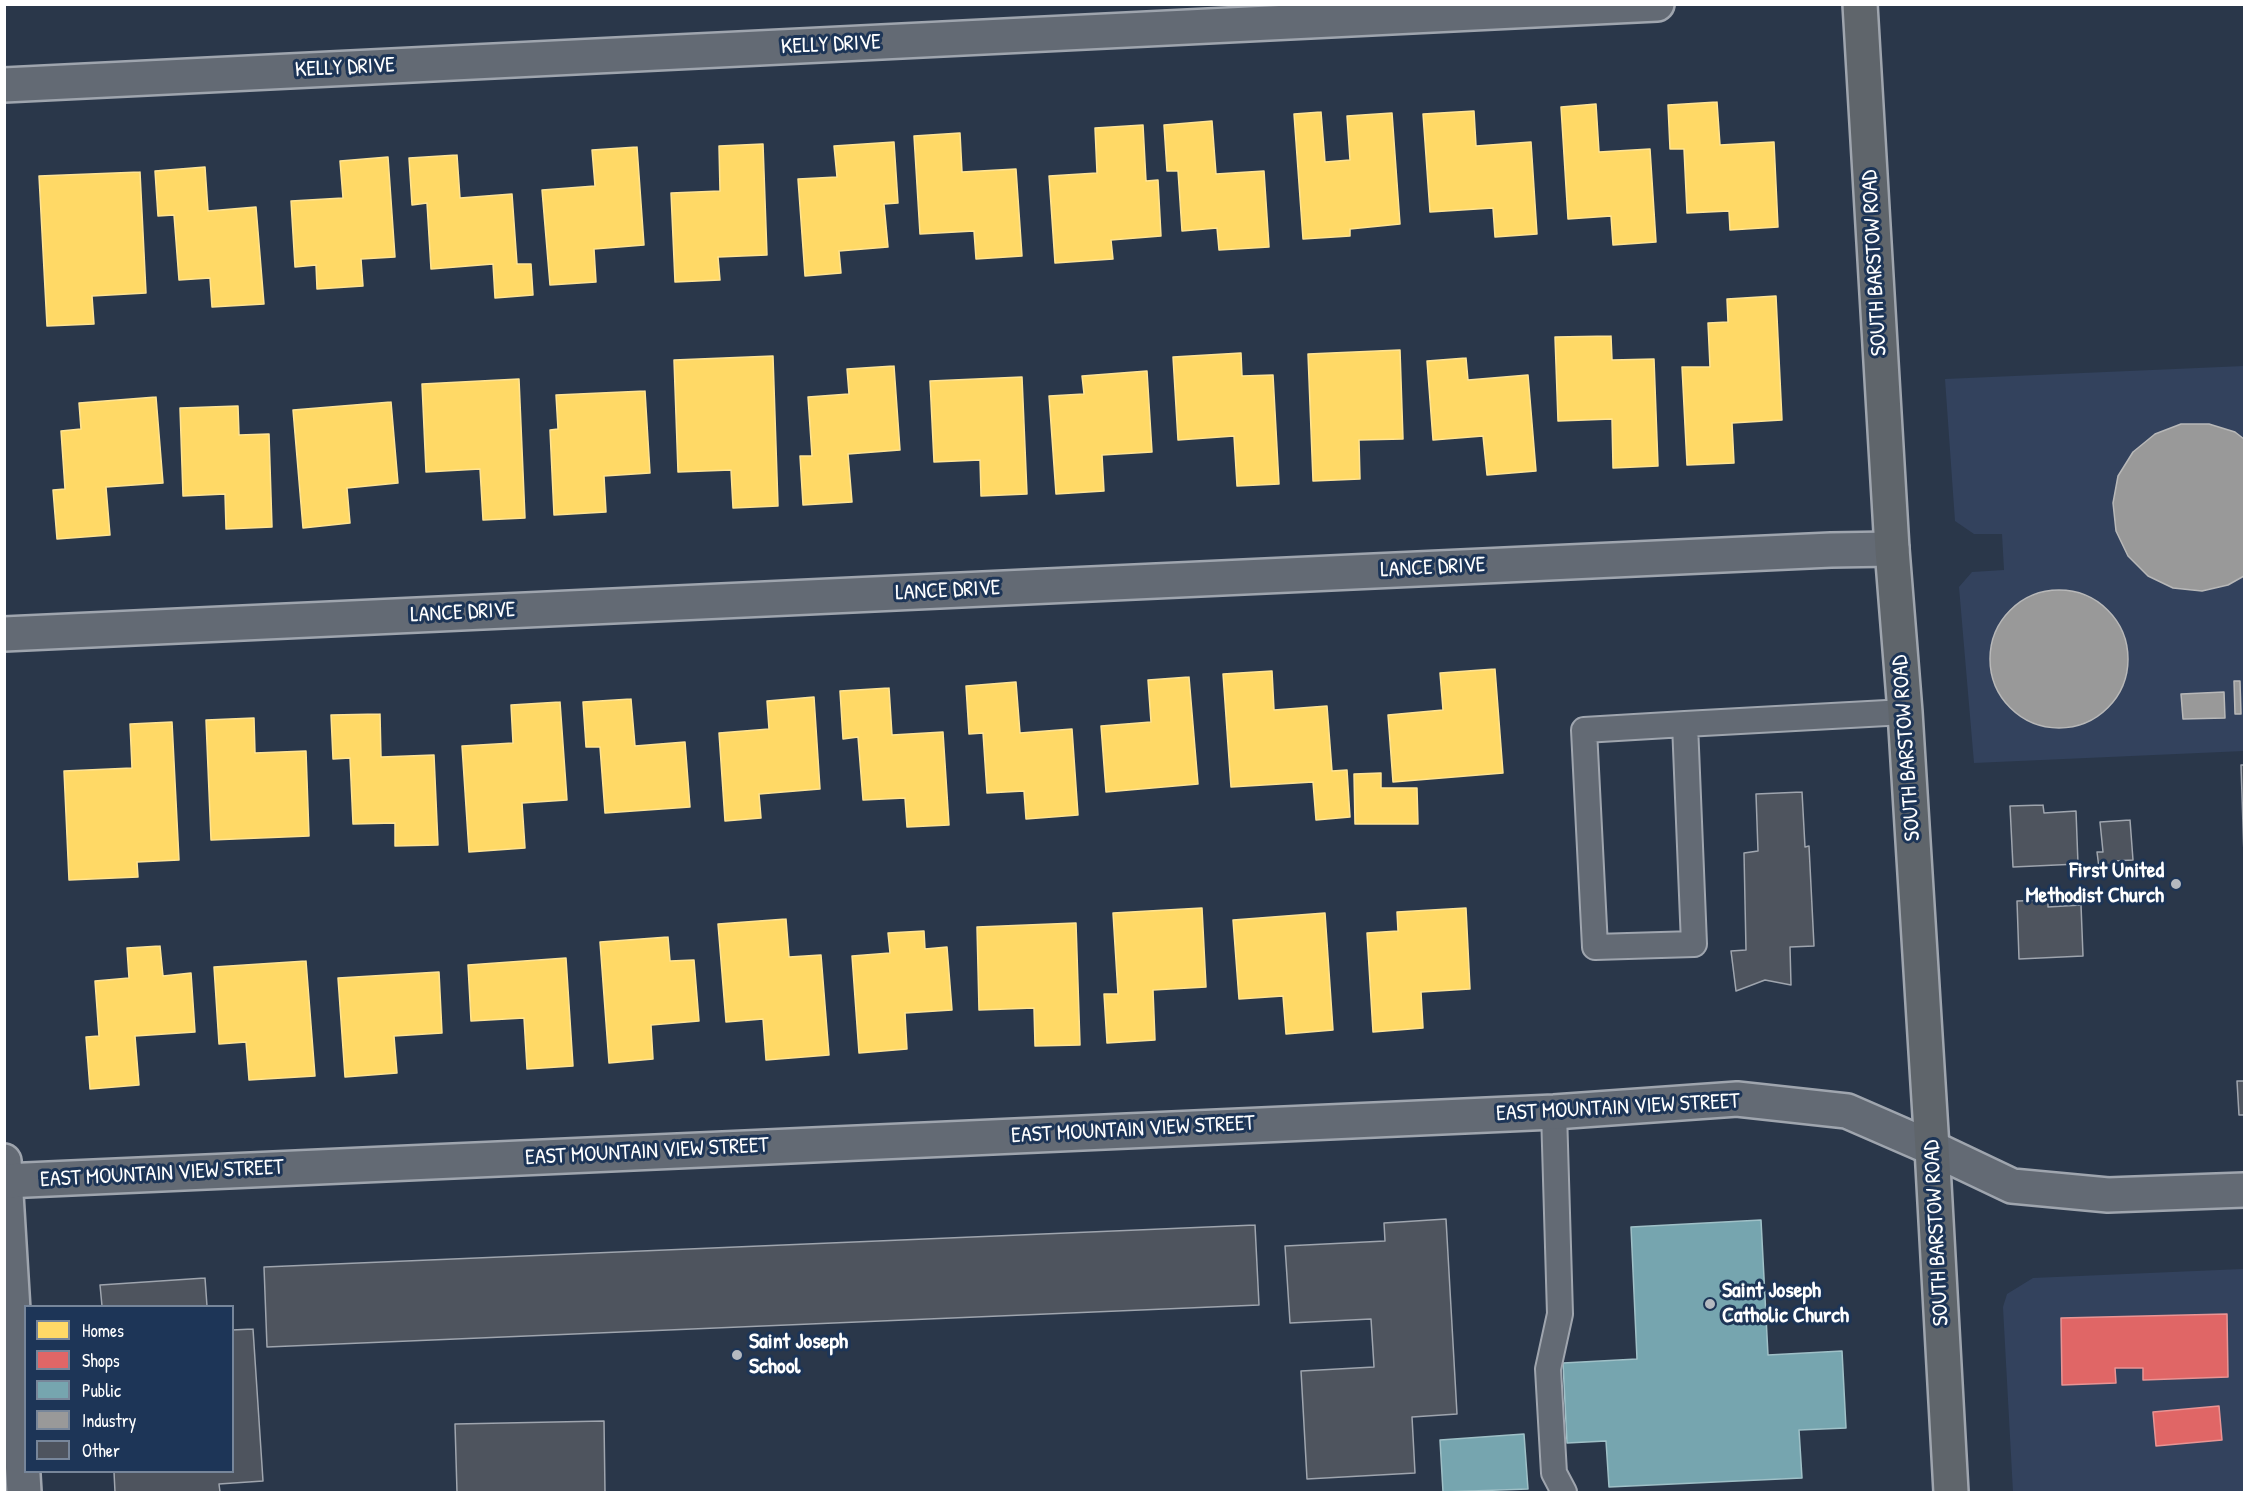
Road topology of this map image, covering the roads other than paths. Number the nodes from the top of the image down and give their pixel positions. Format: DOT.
graph roads {
  1 [pos="1657,4"];
  2 [pos="1860,4"];
  3 [pos="4,84"];
  4 [pos="1892,549"];
  5 [pos="4,634"];
  6 [pos="1905,712"];
  7 [pos="1685,724"];
  8 [pos="1554,1112"];
  9 [pos="1932,1148"];
  10 [pos="5,1174"];
  11 [pos="2244,1190"];
  12 [pos="24,1492"];
  13 [pos="1564,1492"];
  14 [pos="1951,1492"];
  1 -- 3 [label="street, KELLY DRIVE"];
  2 -- 4 [label="main road, SOUTH BARSTOW ROAD"];
  4 -- 5 [label="street, LANCE DRIVE"];
  4 -- 6 [label="main road, SOUTH BARSTOW ROAD"];
  6 -- 7 [label="lane"];
  6 -- 9 [label="main road, SOUTH BARSTOW ROAD"];
  7 -- 7 [label="lane"];
  8 -- 9 [label="street, EAST MOUNTAIN VIEW STREET"];
  8 -- 10 [label="street, EAST MOUNTAIN VIEW STREET"];
  8 -- 13 [label="lane"];
  9 -- 11 [label="street, EAST MOUNTAIN VIEW STREET"];
  9 -- 14 [label="main road, SOUTH BARSTOW ROAD"];
  10 -- 12 [label="street"];
}
